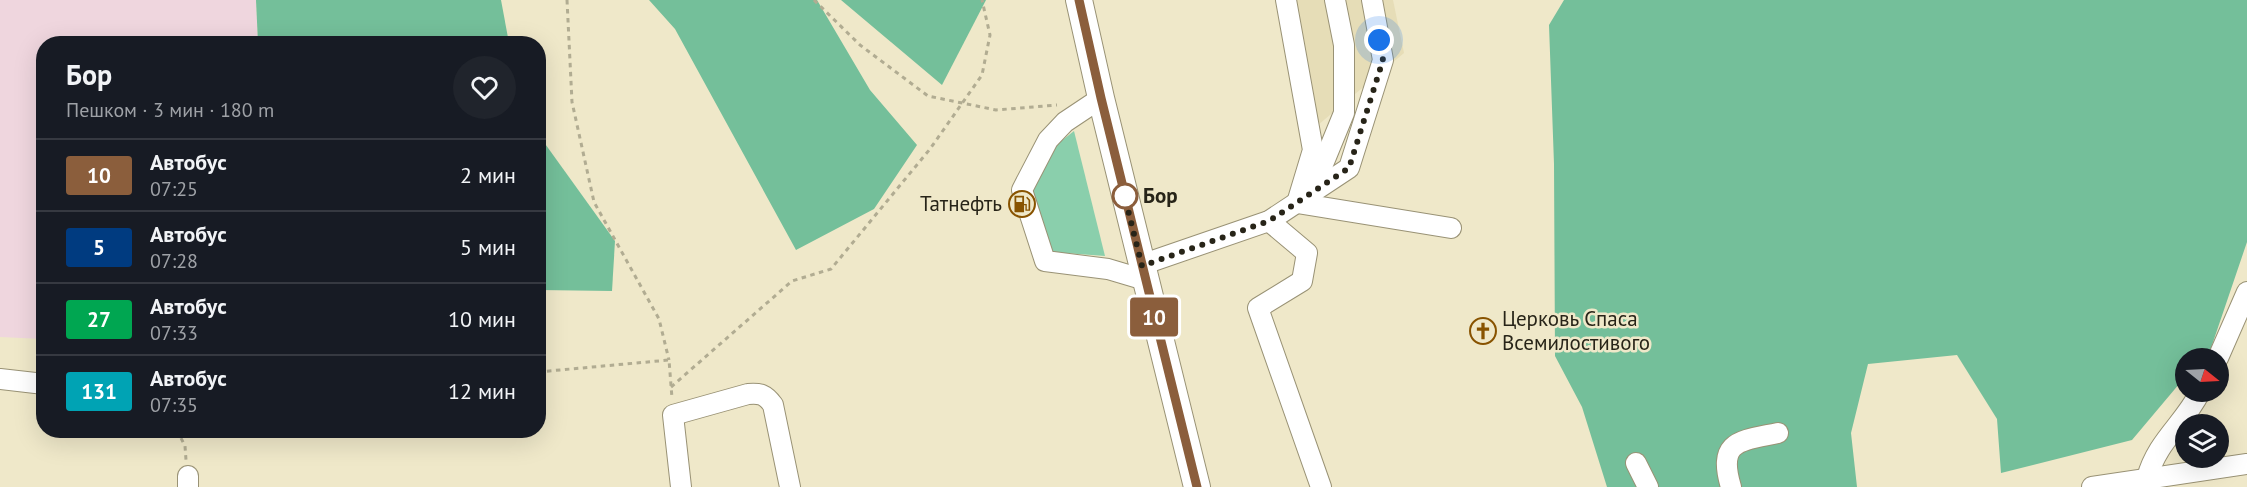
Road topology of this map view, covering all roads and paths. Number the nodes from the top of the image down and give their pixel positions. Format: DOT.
graph roads {
  1 [pos="567,0"];
  2 [pos="814,0"];
  3 [pos="982,0"];
  4 [pos="1079,0"];
  5 [pos="1286,0"];
  6 [pos="1335,0"];
  7 [pos="1372,0"];
  8 [pos="1101,98"];
  9 [pos="1077,114"];
  10 [pos="1304,198"];
  11 [pos="1269,221"];
  12 [pos="1451,228"];
  13 [pos="1143,273"];
  14 [pos="2247,292"];
  15 [pos="2222,348"];
  16 [pos="669,360"];
  17 [pos="546,371"];
  18 [pos="0,379"];
  19 [pos="36,383"];
  20 [pos="671,387"];
  21 [pos="2195,402"];
  22 [pos="673,415"];
  23 [pos="1778,433"];
  24 [pos="181,438"];
  25 [pos="1636,463"];
  26 [pos="2247,464"];
  27 [pos="2147,478"];
  28 [pos="188,482"];
  29 [pos="2104,486"];
  30 [pos="681,487"];
  31 [pos="790,487"];
  32 [pos="1197,487"];
  33 [pos="1321,487"];
  34 [pos="1648,487"];
  35 [pos="1731,487"];
  1 -- 16 [label="path"];
  2 -- 9 [label="path"];
  3 -- 20 [label="path"];
  4 -- 8 [label="main road"];
  5 -- 10 [label="street"];
  6 -- 10 [label="street"];
  7 -- 10 [label="street"];
  8 -- 9 [label="street"];
  8 -- 13 [label="main road"];
  9 -- 13 [label="street"];
  10 -- 11 [label="street"];
  10 -- 12 [label="street"];
  11 -- 13 [label="street"];
  11 -- 33 [label="street"];
  13 -- 32 [label="main road"];
  14 -- 15 [label="street"];
  16 -- 17 [label="path"];
  16 -- 20 [label="path"];
  18 -- 19 [label="street"];
  20 -- 22 [label="path"];
  21 -- 27 [label="street"];
  22 -- 30 [label="street"];
  22 -- 31 [label="street"];
  23 -- 35 [label="street"];
  24 -- 28 [label="path"];
  25 -- 34 [label="street"];
  26 -- 27 [label="street"];
  27 -- 29 [label="street"];
}
